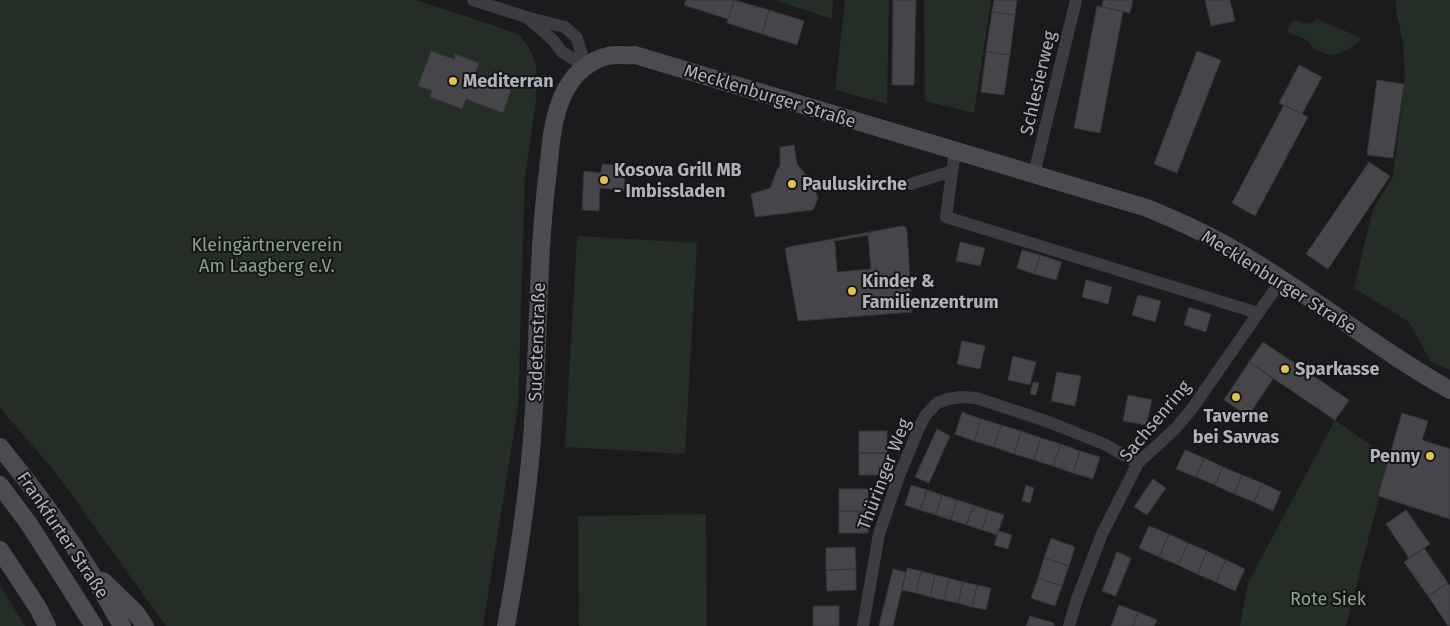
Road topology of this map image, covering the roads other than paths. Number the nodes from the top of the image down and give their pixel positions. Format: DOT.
graph roads {
  1 [pos="473,0"];
  2 [pos="1076,0"];
  3 [pos="526,17"];
  4 [pos="585,66"];
  5 [pos="955,151"];
  6 [pos="952,171"];
  7 [pos="1034,174"];
  8 [pos="910,184"];
  9 [pos="1282,279"];
  10 [pos="1258,313"];
  11 [pos="1450,390"];
  12 [pos="0,446"];
  13 [pos="1138,463"];
  14 [pos="0,485"];
  15 [pos="0,550"];
  16 [pos="83,562"];
  17 [pos="48,626"];
  18 [pos="94,626"];
  19 [pos="122,626"];
  20 [pos="145,626"];
  21 [pos="506,626"];
  22 [pos="863,626"];
  23 [pos="1069,626"];
  1 -- 3 [label="street"];
  2 -- 7 [label="street, Schlesierweg"];
  3 -- 4 [label="street"];
  3 -- 4 [label="street"];
  4 -- 5 [label="street, Mecklenburger Straße"];
  4 -- 21 [label="street, Sudetenstraße"];
  5 -- 6 [label="street"];
  5 -- 7 [label="street, Mecklenburger Straße"];
  6 -- 8 [label="street"];
  6 -- 10 [label="street"];
  7 -- 9 [label="street, Mecklenburger Straße"];
  9 -- 10 [label="street, Sachsenring"];
  9 -- 11 [label="street, Mecklenburger Straße"];
  10 -- 13 [label="street, Sachsenring"];
  12 -- 16 [label="street, Frankfurter Straße"];
  13 -- 22 [label="street, Thüringer Weg"];
  13 -- 23 [label="street, Sachsenring"];
  14 -- 18 [label="street, Frankfurter Straße"];
  15 -- 17 [label="street"];
  16 -- 19 [label="street, Frankfurter Straße"];
  16 -- 20 [label="street"];
}
